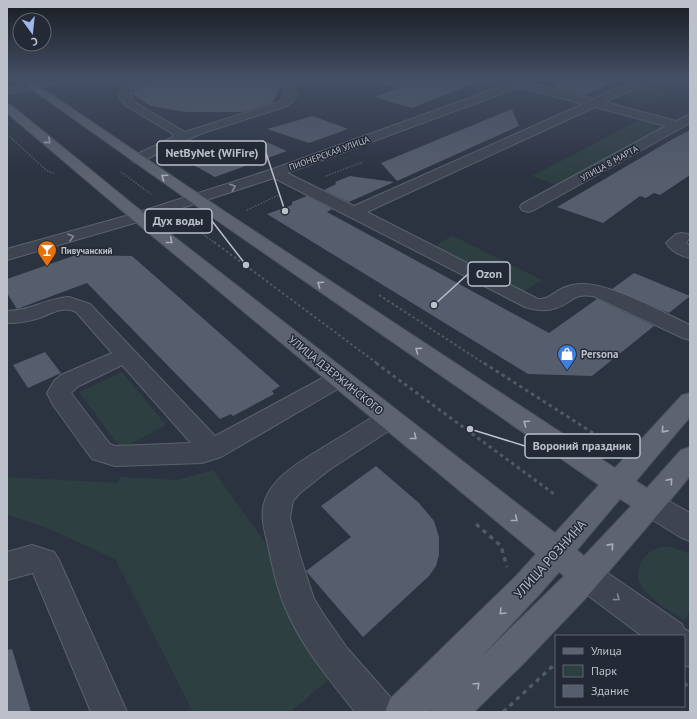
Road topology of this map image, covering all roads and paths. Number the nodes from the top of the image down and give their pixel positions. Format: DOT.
graph roads {
  1 [pos="12,112"];
  2 [pos="70,112"];
  3 [pos="143,112"];
  4 [pos="259,112"];
  5 [pos="441,112"];
  6 [pos="574,112"];
  7 [pos="626,112"];
  8 [pos="690,118"];
  9 [pos="677,125"];
  10 [pos="179,139"];
  11 [pos="138,159"];
  12 [pos="275,173"];
  13 [pos="196,199"];
  14 [pos="528,207"];
  15 [pos="354,212"];
  16 [pos="139,217"];
  17 [pos="185,220"];
  18 [pos="7,255"];
  19 [pos="7,317"];
  20 [pos="690,333"];
  21 [pos="126,355"];
  22 [pos="340,378"];
  23 [pos="690,401"];
  24 [pos="390,418"];
  25 [pos="212,450"];
  26 [pos="690,457"];
  27 [pos="617,484"];
  28 [pos="554,494"];
  29 [pos="650,504"];
  30 [pos="690,528"];
  31 [pos="501,546"];
  32 [pos="557,552"];
  33 [pos="7,566"];
  34 [pos="508,569"];
  35 [pos="585,575"];
  36 [pos="669,635"];
  37 [pos="555,664"];
  38 [pos="109,712"];
  39 [pos="379,712"];
  40 [pos="404,712"];
  41 [pos="448,712"];
  42 [pos="503,712"];
  1 -- 16 [label="main road, УЛИЦА ДЗЕРЖИНСКОГО, one-way"];
  2 -- 11 [label="main road"];
  3 -- 10 [label="street"];
  4 -- 10 [label="street"];
  5 -- 12 [label="street, ПИОНЕРСКАЯ УЛИЦА"];
  6 -- 15 [label="street"];
  7 -- 9 [label="street"];
  8 -- 9 [label="street, УЛИЦА 8 МАРТА"];
  9 -- 14 [label="street, УЛИЦА 8 МАРТА"];
  10 -- 11 [label="street"];
  13 -- 11 [label="main road, one-way"];
  13 -- 12 [label="street, ПИОНЕРСКАЯ УЛИЦА, one-way"];
  12 -- 15 [label="street"];
  13 -- 16 [label="street, ПИОНЕРСКАЯ УЛИЦА"];
  27 -- 13 [label="main road, one-way"];
  15 -- 20 [label="street"];
  18 -- 16 [label="street, ПИОНЕРСКАЯ УЛИЦА, one-way"];
  16 -- 22 [label="main road, УЛИЦА ДЗЕРЖИНСКОГО, one-way"];
  17 -- 28 [label="path"];
  19 -- 21 [label="street"];
  21 -- 25 [label="street"];
  21 -- 25 [label="street"];
  22 -- 24 [label="main road, УЛИЦА ДЗЕРЖИНСКОГО"];
  22 -- 25 [label="street"];
  23 -- 27 [label="main road, УЛИЦА РОЗНИНА, one-way"];
  24 -- 32 [label="main road, УЛИЦА ДЗЕРЖИНСКОГО, one-way"];
  24 -- 39 [label="street"];
  29 -- 26 [label="main road, one-way"];
  27 -- 29 [label="main road"];
  27 -- 32 [label="main road, УЛИЦА РОЗНИНА"];
  29 -- 30 [label="street"];
  35 -- 29 [label="main road, one-way"];
  31 -- 34 [label="path"];
  32 -- 35 [label="main road, УЛИЦА ДЗЕРЖИНСКОГО"];
  32 -- 40 [label="main road, УЛИЦА РОЗНИНА, one-way"];
  33 -- 38 [label="street"];
  35 -- 36 [label="street, УЛИЦА ДЗЕРЖИНСКОГО, one-way"];
  41 -- 35 [label="main road, one-way"];
  37 -- 42 [label="path"];
}
